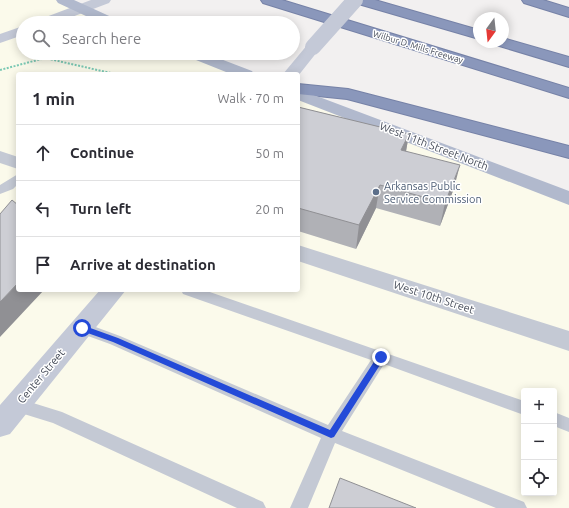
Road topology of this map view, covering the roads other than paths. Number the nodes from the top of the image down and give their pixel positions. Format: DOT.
graph roads {
  1 [pos="64,0"];
  2 [pos="104,0"];
  3 [pos="268,0"];
  4 [pos="354,0"];
  5 [pos="360,0"];
  6 [pos="529,0"];
  7 [pos="81,9"];
  8 [pos="569,13"];
  9 [pos="62,16"];
  10 [pos="97,16"];
  11 [pos="16,33"];
  12 [pos="473,34"];
  13 [pos="0,39"];
  14 [pos="509,44"];
  15 [pos="209,60"];
  16 [pos="569,62"];
  17 [pos="241,72"];
  18 [pos="293,72"];
  19 [pos="300,89"];
  20 [pos="569,93"];
  21 [pos="300,95"];
  22 [pos="569,152"];
  23 [pos="0,157"];
  24 [pos="16,162"];
  25 [pos="16,180"];
  26 [pos="0,190"];
  27 [pos="569,198"];
  28 [pos="300,254"];
  29 [pos="112,292"];
  30 [pos="194,292"];
  31 [pos="82,328"];
  32 [pos="569,341"];
  33 [pos="381,357"];
  34 [pos="17,405"];
  35 [pos="521,407"];
  36 [pos="557,420"];
  37 [pos="569,424"];
  38 [pos="0,425"];
  39 [pos="331,434"];
  40 [pos="257,508"];
  41 [pos="299,508"];
  42 [pos="518,508"];
  1 -- 7 [label="main road"];
  2 -- 7 [label="street"];
  3 -- 20 [label="highway, Wilbur D. Mills Freeway"];
  4 -- 18 [label="street, bridge"];
  5 -- 12 [label="highway"];
  6 -- 8 [label="highway"];
  7 -- 9 [label="street"];
  7 -- 10 [label="main road"];
  11 -- 13 [label="street"];
  14 -- 16 [label="highway"];
  15 -- 17 [label="main road"];
  19 -- 22 [label="highway"];
  21 -- 27 [label="main road, West 11th Street North"];
  23 -- 24 [label="street"];
  25 -- 26 [label="lane"];
  28 -- 32 [label="street, West 10th Street"];
  29 -- 31 [label="street, Center Street"];
  30 -- 33 [label="lane"];
  31 -- 34 [label="street, Center Street"];
  31 -- 39 [label="lane"];
  33 -- 35 [label="lane"];
  33 -- 39 [label="lane"];
  34 -- 38 [label="street, Center Street"];
  34 -- 40 [label="lane"];
  36 -- 37 [label="lane"];
  39 -- 41 [label="lane"];
  39 -- 42 [label="lane"];
}
